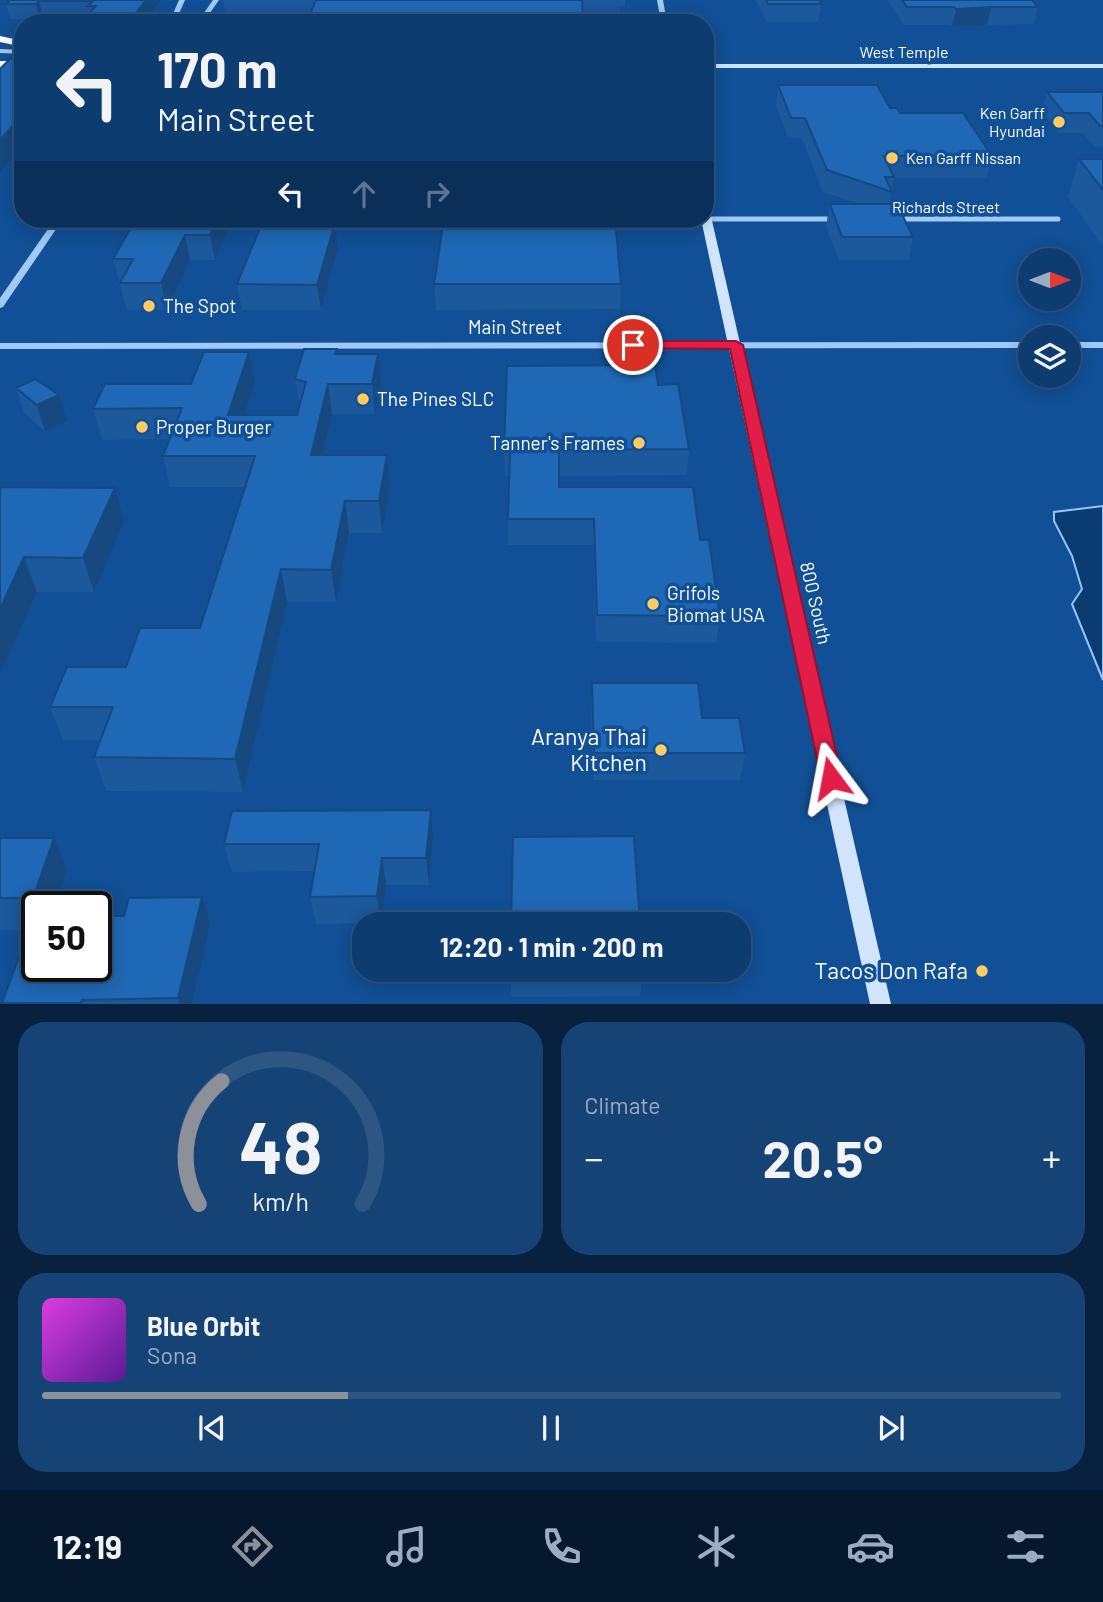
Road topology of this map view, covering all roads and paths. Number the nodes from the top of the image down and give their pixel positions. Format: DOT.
graph roads {
  1 [pos="714,66"];
  2 [pos="1103,66"];
  3 [pos="714,216"];
  4 [pos="846,219"];
  5 [pos="887,219"];
  6 [pos="1058,219"];
  7 [pos="53,228"];
  8 [pos="709,228"];
  9 [pos="0,305"];
  10 [pos="736,345"];
  11 [pos="1018,345"];
  12 [pos="1081,345"];
  13 [pos="1103,345"];
  14 [pos="0,346"];
  15 [pos="881,1003"];
  1 -- 2 [label="main road, West Temple"];
  3 -- 4 [label="street"];
  5 -- 6 [label="street, Richards Street"];
  7 -- 9 [label="street"];
  8 -- 10 [label="main road, 800 South"];
  10 -- 11 [label="street, Main Street"];
  10 -- 14 [label="street, Main Street"];
  10 -- 15 [label="main road, 800 South"];
  12 -- 13 [label="street"];
}
